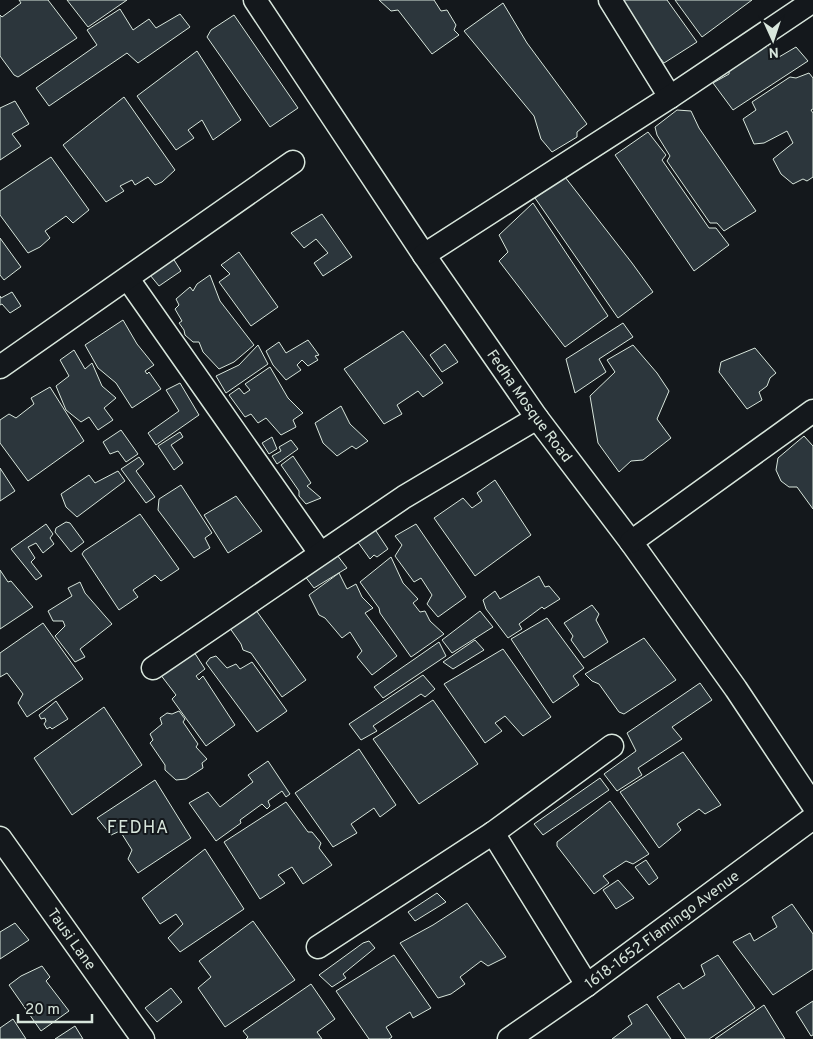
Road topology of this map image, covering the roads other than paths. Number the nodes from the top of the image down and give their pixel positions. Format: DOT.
graph roads {
  1 [pos="255,0"];
  2 [pos="610,0"];
  3 [pos="813,1"];
  4 [pos="670,97"];
  5 [pos="293,162"];
  6 [pos="424,255"];
  7 [pos="128,279"];
  8 [pos="0,367"];
  9 [pos="813,411"];
  10 [pos="537,418"];
  11 [pos="631,542"];
  12 [pos="320,553"];
  13 [pos="152,668"];
  14 [pos="612,746"];
  15 [pos="813,805"];
  16 [pos="813,818"];
  17 [pos="493,833"];
  18 [pos="0,838"];
  19 [pos="318,947"];
  20 [pos="587,985"];
  21 [pos="143,1039"];
  22 [pos="510,1039"];
  1 -- 6 [label="street, Fedha Mosque Road"];
  2 -- 4 [label="street"];
  3 -- 4 [label="street"];
  4 -- 6 [label="street"];
  5 -- 7 [label="street"];
  6 -- 10 [label="street, Fedha Mosque Road"];
  7 -- 8 [label="street"];
  7 -- 12 [label="street"];
  9 -- 11 [label="street"];
  10 -- 11 [label="street, Fedha Mosque Road"];
  10 -- 12 [label="street"];
  11 -- 15 [label="street, Fedha Mosque Road"];
  12 -- 13 [label="street"];
  14 -- 17 [label="street"];
  16 -- 20 [label="street, 1618-1652 Flamingo Avenue"];
  17 -- 19 [label="street"];
  17 -- 20 [label="street"];
  18 -- 21 [label="street, Tausi Lane"];
  20 -- 22 [label="street, 1618-1652 Flamingo Avenue"];
}
